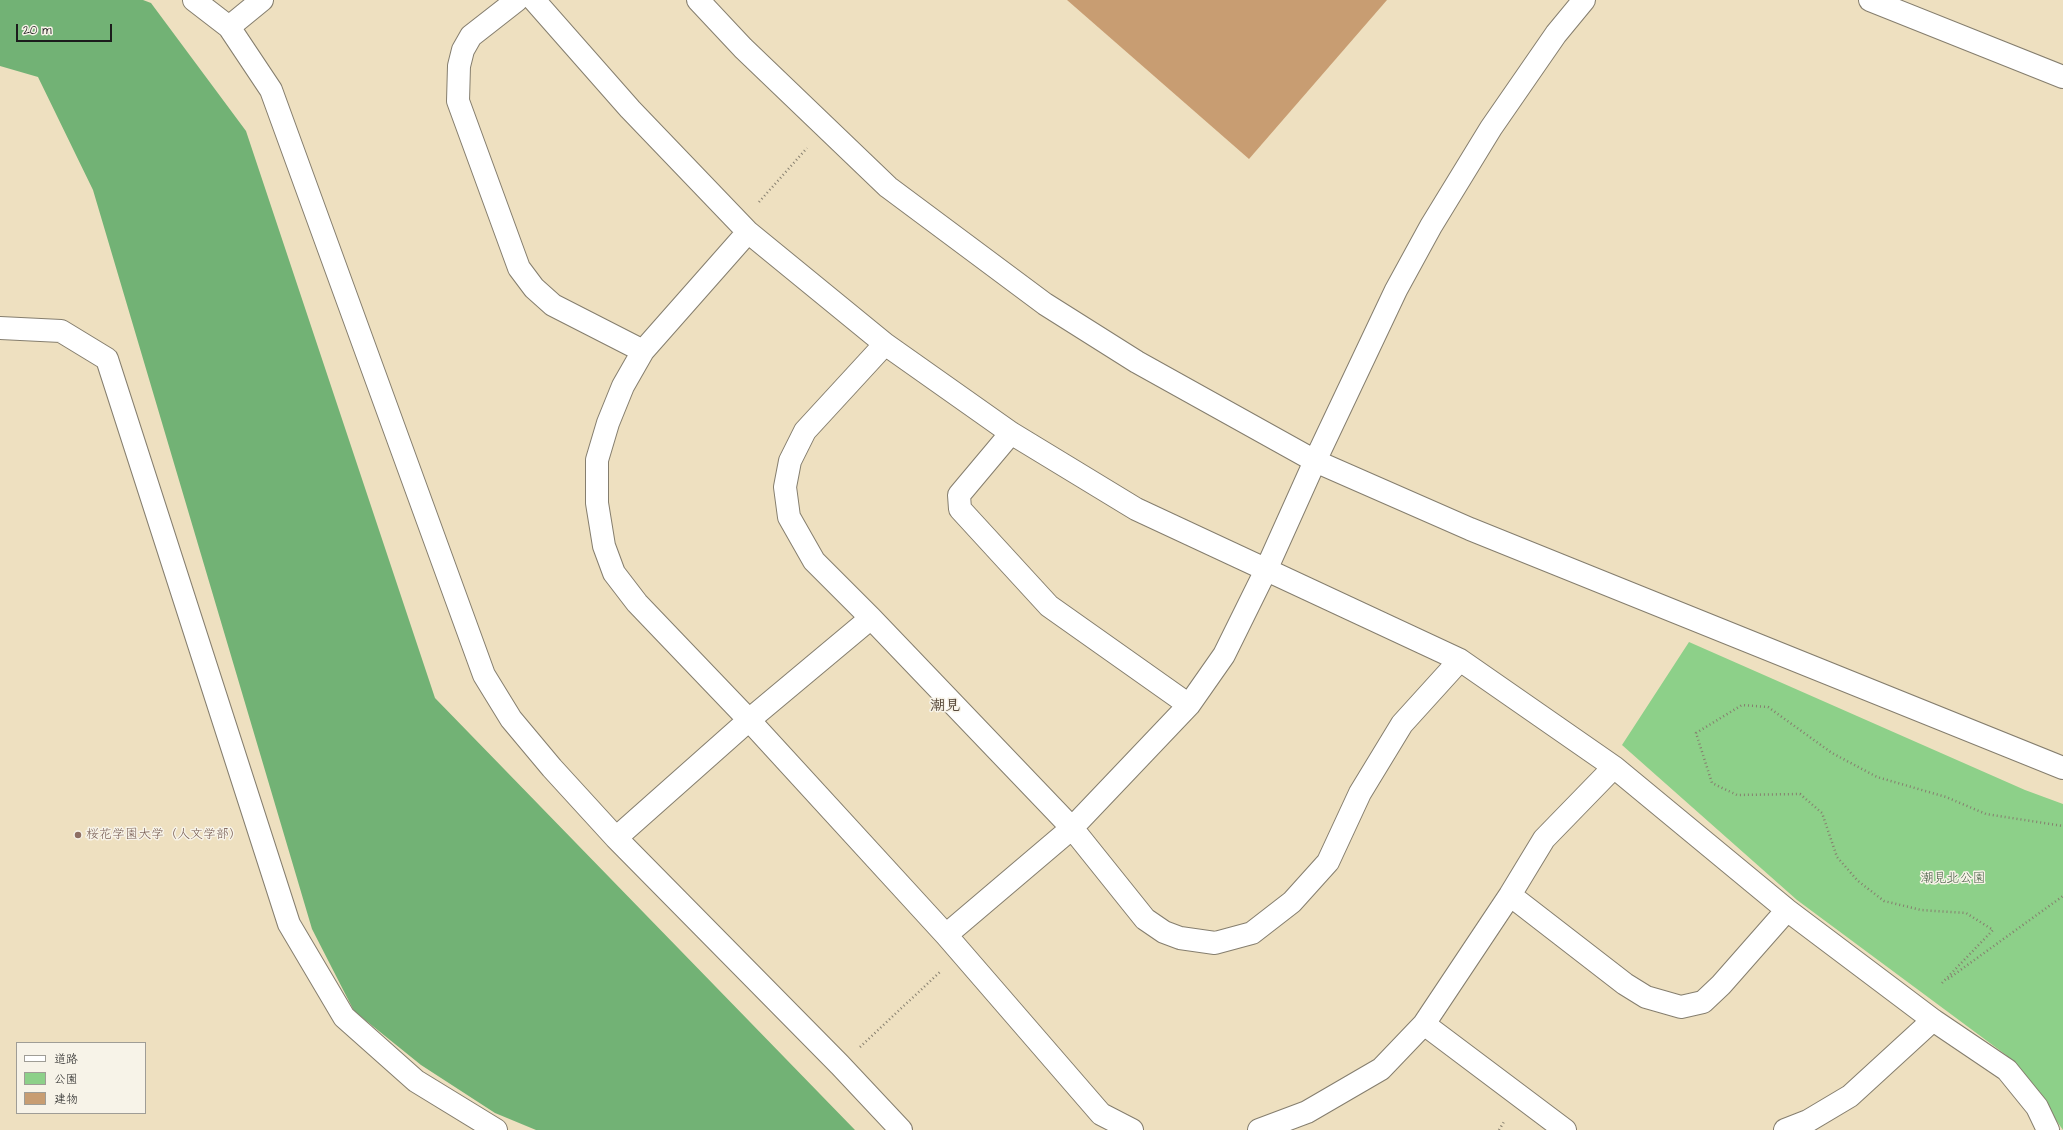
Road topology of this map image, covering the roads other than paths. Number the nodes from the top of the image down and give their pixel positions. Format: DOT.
graph roads {
  1 [pos="194,0"];
  2 [pos="262,0"];
  3 [pos="517,0"];
  4 [pos="534,0"];
  5 [pos="698,0"];
  6 [pos="1584,0"];
  7 [pos="1870,0"];
  8 [pos="229,27"];
  9 [pos="2063,77"];
  10 [pos="748,232"];
  11 [pos="0,328"];
  12 [pos="885,344"];
  13 [pos="643,351"];
  14 [pos="1011,433"];
  15 [pos="1315,461"];
  16 [pos="1266,570"];
  17 [pos="871,618"];
  18 [pos="1460,660"];
  19 [pos="1189,705"];
  20 [pos="749,720"];
  21 [pos="1614,767"];
  22 [pos="2063,768"];
  23 [pos="1072,828"];
  24 [pos="616,838"];
  25 [pos="1510,895"];
  26 [pos="1787,910"];
  27 [pos="946,935"];
  28 [pos="1933,1020"];
  29 [pos="1424,1024"];
  30 [pos="496,1130"];
  31 [pos="901,1130"];
  32 [pos="1132,1130"];
  33 [pos="1259,1130"];
  34 [pos="1565,1130"];
  35 [pos="1785,1130"];
  36 [pos="2048,1130"];
  1 -- 8 [label="street"];
  2 -- 8 [label="street"];
  3 -- 13 [label="street"];
  4 -- 10 [label="street"];
  5 -- 15 [label="street"];
  6 -- 15 [label="street"];
  7 -- 9 [label="street"];
  8 -- 24 [label="street"];
  10 -- 12 [label="street"];
  10 -- 13 [label="street"];
  11 -- 30 [label="street"];
  12 -- 14 [label="street"];
  12 -- 17 [label="street"];
  13 -- 20 [label="street"];
  14 -- 16 [label="street"];
  14 -- 19 [label="street"];
  15 -- 16 [label="street"];
  15 -- 22 [label="street"];
  16 -- 18 [label="street"];
  16 -- 19 [label="street"];
  17 -- 20 [label="street"];
  17 -- 23 [label="street"];
  18 -- 21 [label="street"];
  18 -- 23 [label="street"];
  19 -- 23 [label="street"];
  20 -- 24 [label="street"];
  20 -- 27 [label="street"];
  21 -- 25 [label="street"];
  21 -- 26 [label="street"];
  23 -- 27 [label="street"];
  24 -- 31 [label="street"];
  25 -- 26 [label="street"];
  25 -- 29 [label="street"];
  26 -- 28 [label="street"];
  27 -- 32 [label="street"];
  28 -- 35 [label="street"];
  28 -- 36 [label="street"];
  29 -- 33 [label="street"];
  29 -- 34 [label="street"];
}
